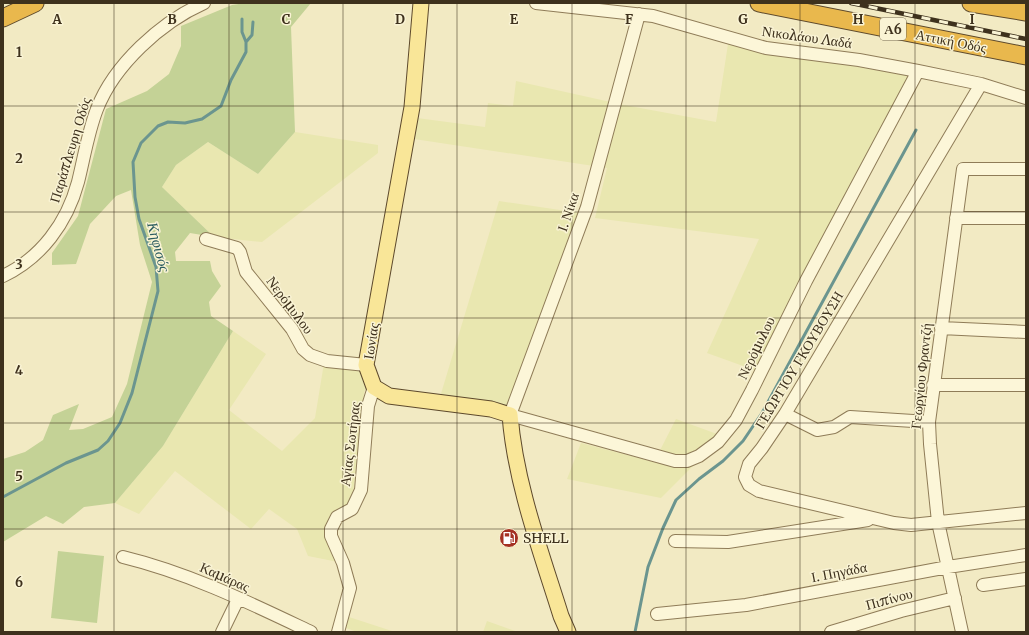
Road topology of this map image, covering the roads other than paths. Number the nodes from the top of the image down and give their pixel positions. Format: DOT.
graph roads {
  1 [pos="35,3"];
  2 [pos="204,3"];
  3 [pos="421,3"];
  4 [pos="536,3"];
  5 [pos="759,3"];
  6 [pos="971,3"];
  7 [pos="1021,3"];
  8 [pos="1026,5"];
  9 [pos="1026,12"];
  10 [pos="640,14"];
  11 [pos="3,18"];
  12 [pos="1026,56"];
  13 [pos="918,71"];
  14 [pos="981,84"];
  15 [pos="1026,98"];
  16 [pos="1026,169"];
  17 [pos="956,218"];
  18 [pos="1026,218"];
  19 [pos="206,239"];
  20 [pos="3,276"];
  21 [pos="941,328"];
  22 [pos="1026,332"];
  23 [pos="366,365"];
  24 [pos="933,385"];
  25 [pos="1026,385"];
  26 [pos="374,386"];
  27 [pos="785,414"];
  28 [pos="510,415"];
  29 [pos="929,422"];
  30 [pos="1026,513"];
  31 [pos="877,519"];
  32 [pos="938,522"];
  33 [pos="675,541"];
  34 [pos="1026,554"];
  35 [pos="123,557"];
  36 [pos="948,567"];
  37 [pos="1026,579"];
  38 [pos="983,585"];
  39 [pos="954,598"];
  40 [pos="238,599"];
  41 [pos="657,614"];
  42 [pos="222,632"];
  43 [pos="311,632"];
  44 [pos="338,632"];
  45 [pos="568,632"];
  46 [pos="831,632"];
  47 [pos="962,632"];
  1 -- 11 [label="highway"];
  2 -- 20 [label="street, Παράπλευρη Οδός"];
  3 -- 23 [label="main road, Ιωνίας"];
  4 -- 10 [label="street, Νικολάου Λαδά"];
  5 -- 12 [label="highway, Αττική Οδός / Α6"];
  6 -- 9 [label="highway"];
  7 -- 8 [label="highway"];
  10 -- 13 [label="street, Νικολάου Λαδά"];
  10 -- 28 [label="street, Ι. Νίκα"];
  13 -- 14 [label="street, Νικολάου Λαδά"];
  13 -- 28 [label="street, Νερόμυλου"];
  14 -- 15 [label="street, Νικολάου Λαδά"];
  14 -- 27 [label="street, ΓΕΩΡΓΙΟΥ ΓΚΟΥΒΟΥΣΗ"];
  16 -- 17 [label="street, Γεωργίου Φραντζή"];
  17 -- 18 [label="street"];
  17 -- 21 [label="street, Γεωργίου Φραντζή"];
  19 -- 23 [label="street, Νερόμυλου"];
  21 -- 22 [label="street"];
  21 -- 24 [label="street, Γεωργίου Φραντζή"];
  23 -- 26 [label="main road, Ιωνίας"];
  24 -- 25 [label="street"];
  24 -- 29 [label="street, Γεωργίου Φραντζή"];
  26 -- 28 [label="main road"];
  26 -- 44 [label="street, Αγίας Σωτήρας"];
  27 -- 29 [label="street"];
  27 -- 31 [label="street, ΓΕΩΡΓΙΟΥ ΓΚΟΥΒΟΥΣΗ"];
  28 -- 45 [label="main road"];
  29 -- 32 [label="street, Γεωργίου Φραντζή"];
  30 -- 32 [label="street, ΓΕΩΡΓΙΟΥ ΓΚΟΥΒΟΥΣΗ"];
  31 -- 32 [label="street, ΓΕΩΡΓΙΟΥ ΓΚΟΥΒΟΥΣΗ"];
  31 -- 33 [label="street"];
  32 -- 36 [label="street, Γεωργίου Φραντζή"];
  34 -- 36 [label="street, Ι. Πηγάδα"];
  35 -- 40 [label="street, Καμάρας"];
  36 -- 39 [label="street, Γεωργίου Φραντζή"];
  36 -- 41 [label="street, Ι. Πηγάδα"];
  37 -- 38 [label="street"];
  39 -- 46 [label="street, Πιπίνου"];
  39 -- 47 [label="street, Γεωργίου Φραντζή"];
  40 -- 42 [label="street"];
  40 -- 43 [label="street, Καμάρας"];
}
